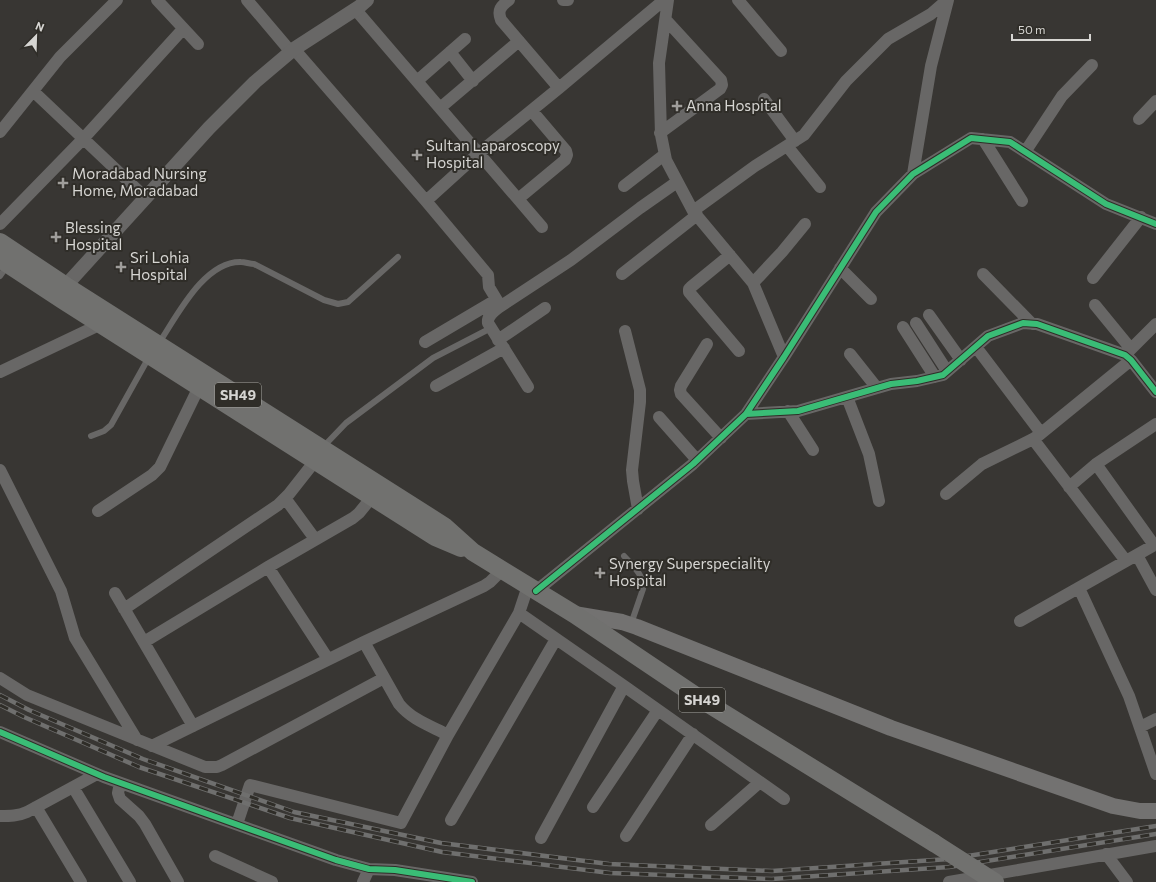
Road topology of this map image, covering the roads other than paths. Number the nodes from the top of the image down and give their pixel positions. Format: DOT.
graph roads {
  1 [pos="118,0"];
  2 [pos="157,0"];
  3 [pos="247,0"];
  4 [pos="368,0"];
  5 [pos="509,0"];
  6 [pos="563,0"];
  7 [pos="568,0"];
  8 [pos="664,0"];
  9 [pos="668,0"];
  10 [pos="738,0"];
  11 [pos="948,0"];
  12 [pos="355,10"];
  13 [pos="666,20"];
  14 [pos="183,29"];
  15 [pos="465,39"];
  16 [pos="519,41"];
  17 [pos="198,44"];
  18 [pos="292,50"];
  19 [pos="781,51"];
  20 [pos="450,52"];
  21 [pos="1092,65"];
  22 [pos="417,81"];
  23 [pos="472,81"];
  24 [pos="560,88"];
  25 [pos="33,91"];
  26 [pos="764,99"];
  27 [pos="1156,101"];
  28 [pos="440,108"];
  29 [pos="532,111"];
  30 [pos="1138,120"];
  31 [pos="0,132"];
  32 [pos="660,133"];
  33 [pos="83,139"];
  34 [pos="982,139"];
  35 [pos="791,143"];
  36 [pos="1025,152"];
  37 [pos="479,153"];
  38 [pos="664,155"];
  39 [pos="913,174"];
  40 [pos="677,182"];
  41 [pos="624,186"];
  42 [pos="820,187"];
  43 [pos="146,198"];
  44 [pos="518,198"];
  45 [pos="426,200"];
  46 [pos="1022,201"];
  47 [pos="695,213"];
  48 [pos="1141,217"];
  49 [pos="0,224"];
  50 [pos="805,224"];
  51 [pos="1156,224"];
  52 [pos="542,227"];
  53 [pos="0,242"];
  54 [pos="730,255"];
  55 [pos="398,257"];
  56 [pos="3,266"];
  57 [pos="840,268"];
  58 [pos="622,274"];
  59 [pos="983,274"];
  60 [pos="1093,278"];
  61 [pos="753,283"];
  62 [pos="61,291"];
  63 [pos="871,299"];
  64 [pos="497,304"];
  65 [pos="1095,305"];
  66 [pos="545,308"];
  67 [pos="929,315"];
  68 [pos="916,323"];
  69 [pos="101,324"];
  70 [pos="1032,324"];
  71 [pos="1156,324"];
  72 [pos="903,327"];
  73 [pos="491,328"];
  74 [pos="626,331"];
  75 [pos="425,342"];
  76 [pos="501,344"];
  77 [pos="707,344"];
  78 [pos="976,347"];
  79 [pos="154,350"];
  80 [pos="739,351"];
  81 [pos="850,354"];
  82 [pos="1129,355"];
  83 [pos="784,357"];
  84 [pos="960,360"];
  85 [pos="947,371"];
  86 [pos="0,372"];
  87 [pos="935,377"];
  88 [pos="436,386"];
  89 [pos="200,387"];
  90 [pos="528,387"];
  91 [pos="877,388"];
  92 [pos="1156,392"];
  93 [pos="847,397"];
  94 [pos="788,411"];
  95 [pos="746,414"];
  96 [pos="659,417"];
  97 [pos="1156,424"];
  98 [pos="91,436"];
  99 [pos="1037,436"];
  100 [pos="721,438"];
  101 [pos="813,450"];
  102 [pos="319,455"];
  103 [pos="697,460"];
  104 [pos="1096,464"];
  105 [pos="0,470"];
  106 [pos="1069,487"];
  107 [pos="946,494"];
  108 [pos="372,497"];
  109 [pos="285,498"];
  110 [pos="879,501"];
  111 [pos="638,509"];
  112 [pos="98,511"];
  113 [pos="315,539"];
  114 [pos="1155,545"];
  115 [pos="474,552"];
  116 [pos="1137,555"];
  117 [pos="624,556"];
  118 [pos="1126,561"];
  119 [pos="268,567"];
  120 [pos="502,570"];
  121 [pos="1079,588"];
  122 [pos="532,589"];
  123 [pos="1156,590"];
  124 [pos="115,593"];
  125 [pos="124,609"];
  126 [pos="518,613"];
  127 [pos="574,614"];
  128 [pos="1020,621"];
  129 [pos="631,625"];
  130 [pos="556,639"];
  131 [pos="144,642"];
  132 [pos="364,642"];
  133 [pos="328,659"];
  134 [pos="0,678"];
  135 [pos="384,678"];
  136 [pos="624,686"];
  137 [pos="658,710"];
  138 [pos="1156,720"];
  139 [pos="193,726"];
  140 [pos="1140,727"];
  141 [pos="0,732"];
  142 [pos="693,734"];
  143 [pos="448,735"];
  144 [pos="137,740"];
  145 [pos="152,746"];
  146 [pos="98,774"];
  147 [pos="1156,774"];
  148 [pos="760,782"];
  149 [pos="120,783"];
  150 [pos="73,788"];
  151 [pos="784,799"];
  152 [pos="36,807"];
  153 [pos="593,807"];
  154 [pos="1156,811"];
  155 [pos="0,816"];
  156 [pos="451,820"];
  157 [pos="237,824"];
  158 [pos="711,825"];
  159 [pos="626,836"];
  160 [pos="541,838"];
  161 [pos="1156,846"];
  162 [pos="1106,854"];
  163 [pos="215,856"];
  164 [pos="369,869"];
  165 [pos="394,876"];
  166 [pos="975,879"];
  167 [pos="81,882"];
  168 [pos="130,882"];
  169 [pos="178,882"];
  170 [pos="272,882"];
  171 [pos="363,882"];
  172 [pos="468,882"];
  173 [pos="472,882"];
  174 [pos="949,882"];
  175 [pos="995,882"];
  176 [pos="1126,882"];
  1 -- 25 [label="street"];
  2 -- 14 [label="street"];
  3 -- 18 [label="street"];
  4 -- 12 [label="street"];
  5 -- 16 [label="street"];
  6 -- 7 [label="street"];
  8 -- 24 [label="street"];
  9 -- 13 [label="street"];
  10 -- 19 [label="street"];
  11 -- 35 [label="street"];
  11 -- 39 [label="street"];
  12 -- 18 [label="street"];
  12 -- 22 [label="street"];
  13 -- 32 [label="street"];
  13 -- 32 [label="street"];
  14 -- 17 [label="street"];
  14 -- 33 [label="street"];
  15 -- 20 [label="street"];
  16 -- 23 [label="street"];
  16 -- 24 [label="street"];
  18 -- 43 [label="street"];
  18 -- 45 [label="street"];
  20 -- 22 [label="street"];
  20 -- 23 [label="street"];
  21 -- 36 [label="street"];
  22 -- 28 [label="street"];
  23 -- 28 [label="street"];
  24 -- 29 [label="street"];
  25 -- 31 [label="street"];
  25 -- 33 [label="street"];
  26 -- 35 [label="street"];
  27 -- 30 [label="street"];
  28 -- 37 [label="street"];
  29 -- 37 [label="street"];
  29 -- 44 [label="street"];
  32 -- 38 [label="street"];
  33 -- 43 [label="street"];
  33 -- 49 [label="street"];
  34 -- 36 [label="street"];
  34 -- 39 [label="street"];
  34 -- 46 [label="street"];
  35 -- 42 [label="street"];
  35 -- 47 [label="street"];
  36 -- 48 [label="street"];
  37 -- 44 [label="street"];
  37 -- 45 [label="street"];
  38 -- 40 [label="street"];
  38 -- 41 [label="street"];
  39 -- 57 [label="street"];
  40 -- 47 [label="street"];
  40 -- 64 [label="street"];
  43 -- 62 [label="street"];
  44 -- 52 [label="street"];
  45 -- 64 [label="street"];
  47 -- 54 [label="street"];
  47 -- 58 [label="street"];
  48 -- 51 [label="street"];
  48 -- 60 [label="street"];
  50 -- 61 [label="street"];
  53 -- 62 [label="main road, SH49"];
  54 -- 61 [label="street"];
  54 -- 80 [label="street"];
  55 -- 79 [label="lane"];
  56 -- 62 [label="main road, SH49"];
  57 -- 63 [label="street"];
  57 -- 83 [label="street"];
  59 -- 70 [label="street"];
  61 -- 83 [label="street"];
  62 -- 69 [label="main road, SH49"];
  62 -- 79 [label="main road, SH49"];
  64 -- 73 [label="street"];
  64 -- 75 [label="street"];
  65 -- 82 [label="street"];
  66 -- 76 [label="street"];
  67 -- 84 [label="street"];
  68 -- 85 [label="street"];
  69 -- 79 [label="main road, SH49"];
  69 -- 86 [label="street"];
  70 -- 78 [label="street"];
  70 -- 82 [label="street"];
  71 -- 82 [label="street"];
  72 -- 87 [label="street"];
  73 -- 76 [label="street"];
  73 -- 102 [label="lane"];
  74 -- 111 [label="street"];
  76 -- 88 [label="street"];
  76 -- 90 [label="street"];
  77 -- 100 [label="street"];
  78 -- 84 [label="street"];
  78 -- 99 [label="street"];
  79 -- 89 [label="main road, SH49"];
  79 -- 98 [label="lane"];
  79 -- 102 [label="main road, SH49"];
  81 -- 91 [label="street"];
  82 -- 92 [label="street"];
  82 -- 99 [label="street"];
  83 -- 95 [label="street"];
  84 -- 85 [label="street"];
  85 -- 87 [label="street"];
  87 -- 91 [label="street"];
  89 -- 102 [label="main road, SH49"];
  89 -- 112 [label="street"];
  91 -- 93 [label="street"];
  93 -- 94 [label="street"];
  93 -- 110 [label="street"];
  94 -- 95 [label="street"];
  94 -- 101 [label="street"];
  95 -- 100 [label="street"];
  96 -- 103 [label="street"];
  97 -- 104 [label="street"];
  99 -- 106 [label="street"];
  99 -- 107 [label="street"];
  100 -- 103 [label="street"];
  102 -- 108 [label="main road, SH49"];
  102 -- 109 [label="street"];
  102 -- 115 [label="main road, SH49"];
  103 -- 111 [label="street"];
  104 -- 106 [label="street"];
  104 -- 114 [label="street"];
  105 -- 144 [label="street"];
  106 -- 118 [label="street"];
  108 -- 113 [label="street"];
  108 -- 115 [label="main road, SH49"];
  109 -- 113 [label="street"];
  109 -- 125 [label="street"];
  111 -- 122 [label="street"];
  113 -- 119 [label="street"];
  114 -- 116 [label="street"];
  115 -- 120 [label="main road, SH49"];
  116 -- 118 [label="street"];
  116 -- 123 [label="street"];
  117 -- 129 [label="lane"];
  118 -- 121 [label="street"];
  119 -- 131 [label="street"];
  119 -- 133 [label="street"];
  120 -- 122 [label="main road, SH49"];
  120 -- 132 [label="street"];
  121 -- 128 [label="street"];
  121 -- 140 [label="street"];
  122 -- 126 [label="street"];
  122 -- 127 [label="main road, SH49"];
  124 -- 125 [label="street"];
  125 -- 131 [label="street"];
  126 -- 130 [label="street"];
  126 -- 143 [label="street"];
  127 -- 129 [label="main road"];
  127 -- 175 [label="main road, SH49, bridge"];
  129 -- 154 [label="main road"];
  130 -- 136 [label="street"];
  130 -- 156 [label="street"];
  131 -- 139 [label="street"];
  132 -- 133 [label="street"];
  132 -- 135 [label="street"];
  133 -- 139 [label="street"];
  134 -- 144 [label="street"];
  135 -- 143 [label="street"];
  135 -- 145 [label="street"];
  136 -- 137 [label="street"];
  136 -- 160 [label="street"];
  137 -- 142 [label="street"];
  137 -- 153 [label="street"];
  138 -- 140 [label="street"];
  139 -- 145 [label="street"];
  140 -- 147 [label="street"];
  141 -- 146 [label="street"];
  142 -- 148 [label="street"];
  142 -- 159 [label="street"];
  143 -- 157 [label="street"];
  144 -- 145 [label="street"];
  146 -- 149 [label="street"];
  146 -- 150 [label="street"];
  148 -- 151 [label="street"];
  148 -- 158 [label="street"];
  149 -- 157 [label="street"];
  149 -- 169 [label="street"];
  150 -- 152 [label="street"];
  150 -- 168 [label="street"];
  152 -- 155 [label="street"];
  152 -- 167 [label="street"];
  157 -- 164 [label="street"];
  161 -- 162 [label="street"];
  162 -- 166 [label="street"];
  162 -- 176 [label="street"];
  163 -- 170 [label="street"];
  164 -- 165 [label="street"];
  164 -- 171 [label="street"];
  165 -- 172 [label="street"];
  166 -- 174 [label="street"];
  172 -- 173 [label="street"];
}
